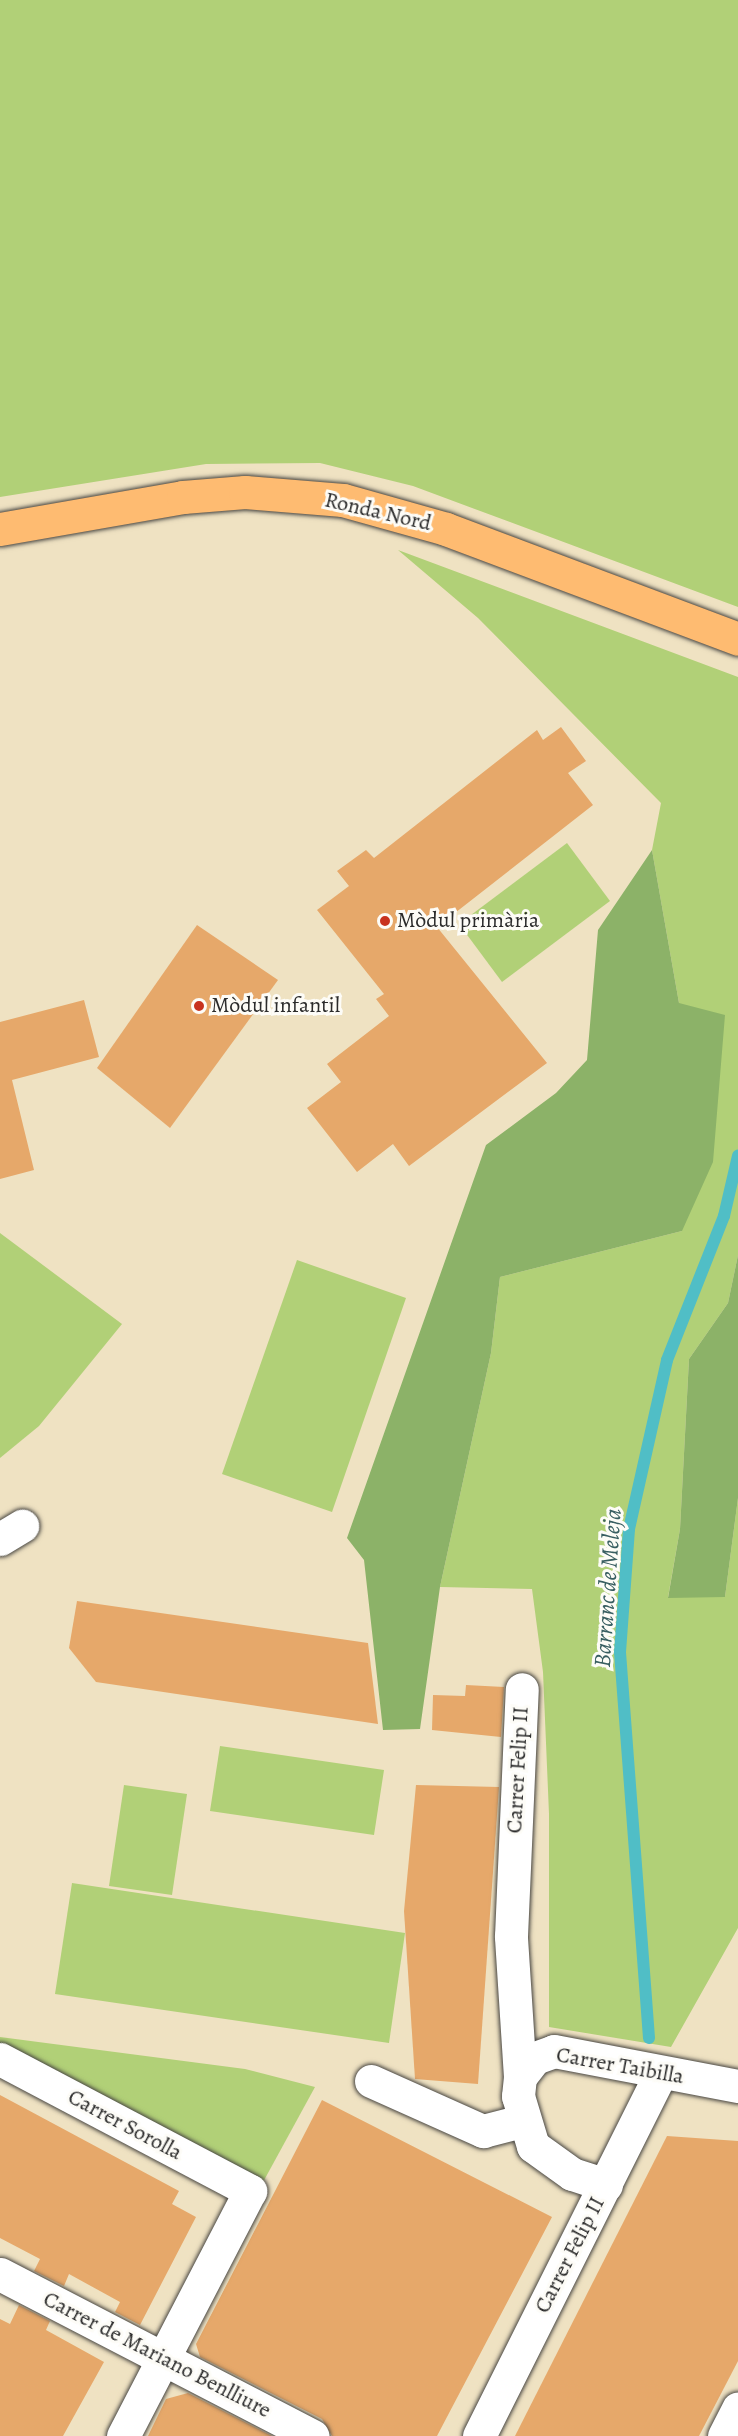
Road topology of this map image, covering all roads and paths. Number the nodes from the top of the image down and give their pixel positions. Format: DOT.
graph roads {
  1 [pos="0,529"];
  2 [pos="738,639"];
  3 [pos="522,1689"];
  4 [pos="516,2031"];
  5 [pos="554,2051"];
  6 [pos="0,2059"];
  7 [pos="660,2074"];
  8 [pos="520,2077"];
  9 [pos="371,2081"];
  10 [pos="738,2086"];
  11 [pos="522,2121"];
  12 [pos="606,2185"];
  13 [pos="0,2274"];
  14 [pos="166,2359"];
  15 [pos="738,2408"];
  16 [pos="123,2436"];
  17 [pos="314,2436"];
  18 [pos="479,2436"];
  19 [pos="724,2436"];
  1 -- 2 [label="main road, Ronda Nord"];
  3 -- 4 [label="street, Carrer Felip II"];
  4 -- 5 [label="street"];
  4 -- 8 [label="street, Carrer Felip II"];
  5 -- 7 [label="street, Carrer Taibilla"];
  5 -- 8 [label="street, Carrer Taibilla"];
  6 -- 14 [label="street, Carrer Sorolla"];
  7 -- 10 [label="street, Carrer Taibilla"];
  7 -- 12 [label="street, Carrer Felip II"];
  8 -- 11 [label="street"];
  9 -- 11 [label="street"];
  11 -- 12 [label="street"];
  12 -- 18 [label="street, Carrer Felip II"];
  13 -- 14 [label="street, Carrer de Mariano Benlliure"];
  14 -- 16 [label="street"];
  14 -- 17 [label="street, Carrer de Mariano Benlliure"];
  15 -- 19 [label="street"];
}
